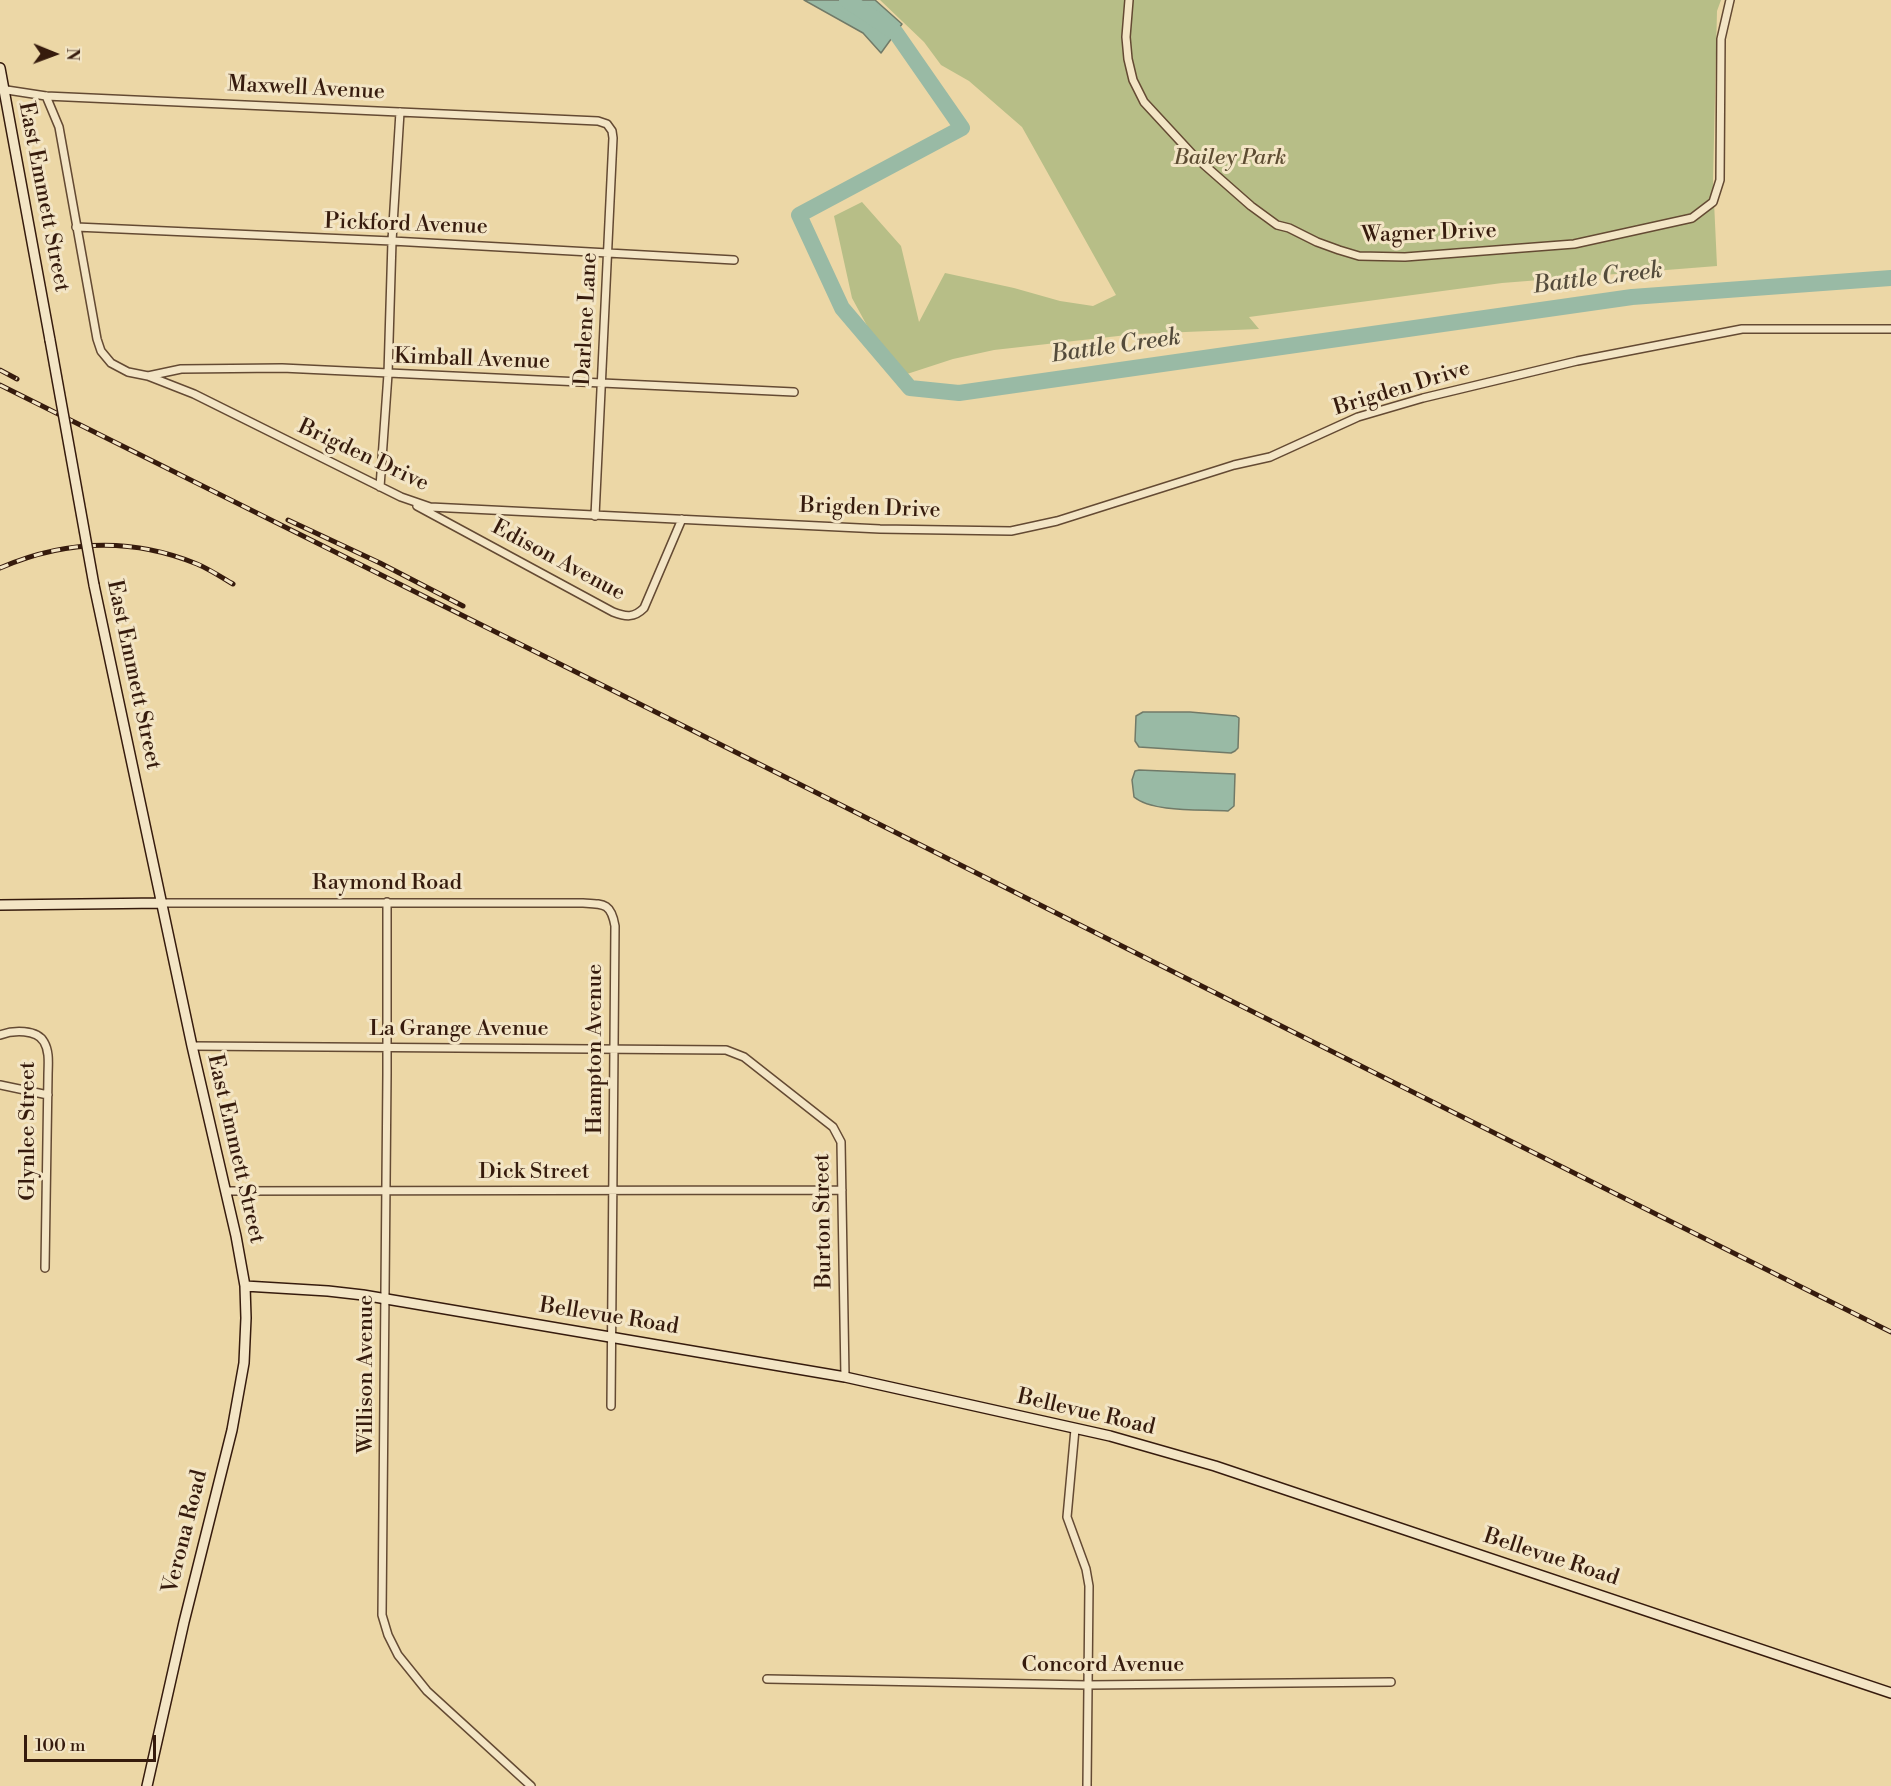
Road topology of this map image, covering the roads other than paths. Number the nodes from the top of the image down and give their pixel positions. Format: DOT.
graph roads {
  1 [pos="1129,0"];
  2 [pos="1730,0"];
  3 [pos="0,68"];
  4 [pos="2,89"];
  5 [pos="46,96"];
  6 [pos="400,112"];
  7 [pos="608,124"];
  8 [pos="76,227"];
  9 [pos="392,242"];
  10 [pos="608,252"];
  11 [pos="734,260"];
  12 [pos="1891,329"];
  13 [pos="388,374"];
  14 [pos="148,376"];
  15 [pos="603,383"];
  16 [pos="794,392"];
  17 [pos="380,487"];
  18 [pos="401,497"];
  19 [pos="596,516"];
  20 [pos="681,519"];
  21 [pos="387,902"];
  22 [pos="162,903"];
  23 [pos="0,905"];
  24 [pos="611,910"];
  25 [pos="0,1035"];
  26 [pos="192,1046"];
  27 [pos="387,1048"];
  28 [pos="614,1049"];
  29 [pos="726,1050"];
  30 [pos="0,1085"];
  31 [pos="48,1095"];
  32 [pos="226,1191"];
  33 [pos="386,1191"];
  34 [pos="613,1191"];
  35 [pos="842,1191"];
  36 [pos="45,1268"];
  37 [pos="244,1286"];
  38 [pos="385,1300"];
  39 [pos="612,1337"];
  40 [pos="844,1377"];
  41 [pos="611,1406"];
  42 [pos="1075,1429"];
  43 [pos="767,1679"];
  44 [pos="1391,1682"];
  45 [pos="1087,1685"];
  46 [pos="1891,1693"];
  47 [pos="147,1786"];
  48 [pos="531,1786"];
  49 [pos="1087,1786"];
  1 -- 2 [label="street, Wagner Drive"];
  3 -- 4 [label="street, East Emmett Street"];
  4 -- 5 [label="street, Maxwell Avenue"];
  4 -- 22 [label="street, East Emmett Street, bridge"];
  5 -- 6 [label="street, Maxwell Avenue"];
  5 -- 8 [label="street, Brigden Drive"];
  6 -- 7 [label="street, Maxwell Avenue"];
  6 -- 9 [label="street"];
  7 -- 10 [label="street, Darlene Lane"];
  8 -- 9 [label="street, Pickford Avenue"];
  8 -- 14 [label="street, Brigden Drive"];
  9 -- 10 [label="street, Pickford Avenue"];
  9 -- 13 [label="street"];
  10 -- 11 [label="street, Pickford Avenue"];
  10 -- 15 [label="street, Darlene Lane"];
  12 -- 20 [label="street, Brigden Drive"];
  13 -- 14 [label="street, Kimball Avenue"];
  13 -- 15 [label="street, Kimball Avenue"];
  13 -- 17 [label="street"];
  14 -- 17 [label="street, Brigden Drive"];
  15 -- 16 [label="street, Kimball Avenue"];
  15 -- 19 [label="street, Darlene Lane"];
  17 -- 18 [label="street, Brigden Drive"];
  18 -- 19 [label="street, Brigden Drive"];
  18 -- 20 [label="street, Edison Avenue"];
  19 -- 20 [label="street, Brigden Drive"];
  21 -- 22 [label="street, Raymond Road"];
  21 -- 24 [label="street, Raymond Road"];
  21 -- 27 [label="street, Willison Avenue"];
  22 -- 23 [label="street"];
  22 -- 26 [label="street, East Emmett Street"];
  24 -- 28 [label="street, Hampton Avenue"];
  25 -- 31 [label="street, Glynlee Street"];
  26 -- 27 [label="street, La Grange Avenue"];
  26 -- 32 [label="street, East Emmett Street"];
  27 -- 28 [label="street, La Grange Avenue"];
  27 -- 33 [label="street, Willison Avenue"];
  28 -- 29 [label="street, La Grange Avenue"];
  28 -- 34 [label="street, Hampton Avenue"];
  29 -- 35 [label="street, Burton Street"];
  30 -- 31 [label="street"];
  31 -- 36 [label="street, Glynlee Street"];
  32 -- 33 [label="street, Dick Street"];
  32 -- 37 [label="street, East Emmett Street"];
  33 -- 34 [label="street, Dick Street"];
  33 -- 38 [label="street, Willison Avenue"];
  34 -- 35 [label="street, Dick Street"];
  34 -- 39 [label="street, Hampton Avenue"];
  35 -- 40 [label="street, Burton Street"];
  37 -- 38 [label="street, Bellevue Road"];
  37 -- 47 [label="street, Verona Road"];
  38 -- 39 [label="street, Bellevue Road"];
  38 -- 48 [label="street, Willison Avenue"];
  39 -- 40 [label="street, Bellevue Road"];
  39 -- 41 [label="street, Hampton Avenue"];
  40 -- 42 [label="street, Bellevue Road"];
  42 -- 45 [label="street"];
  42 -- 46 [label="street, Bellevue Road"];
  43 -- 45 [label="street, Concord Avenue"];
  44 -- 45 [label="street, Concord Avenue"];
  45 -- 49 [label="street"];
}
